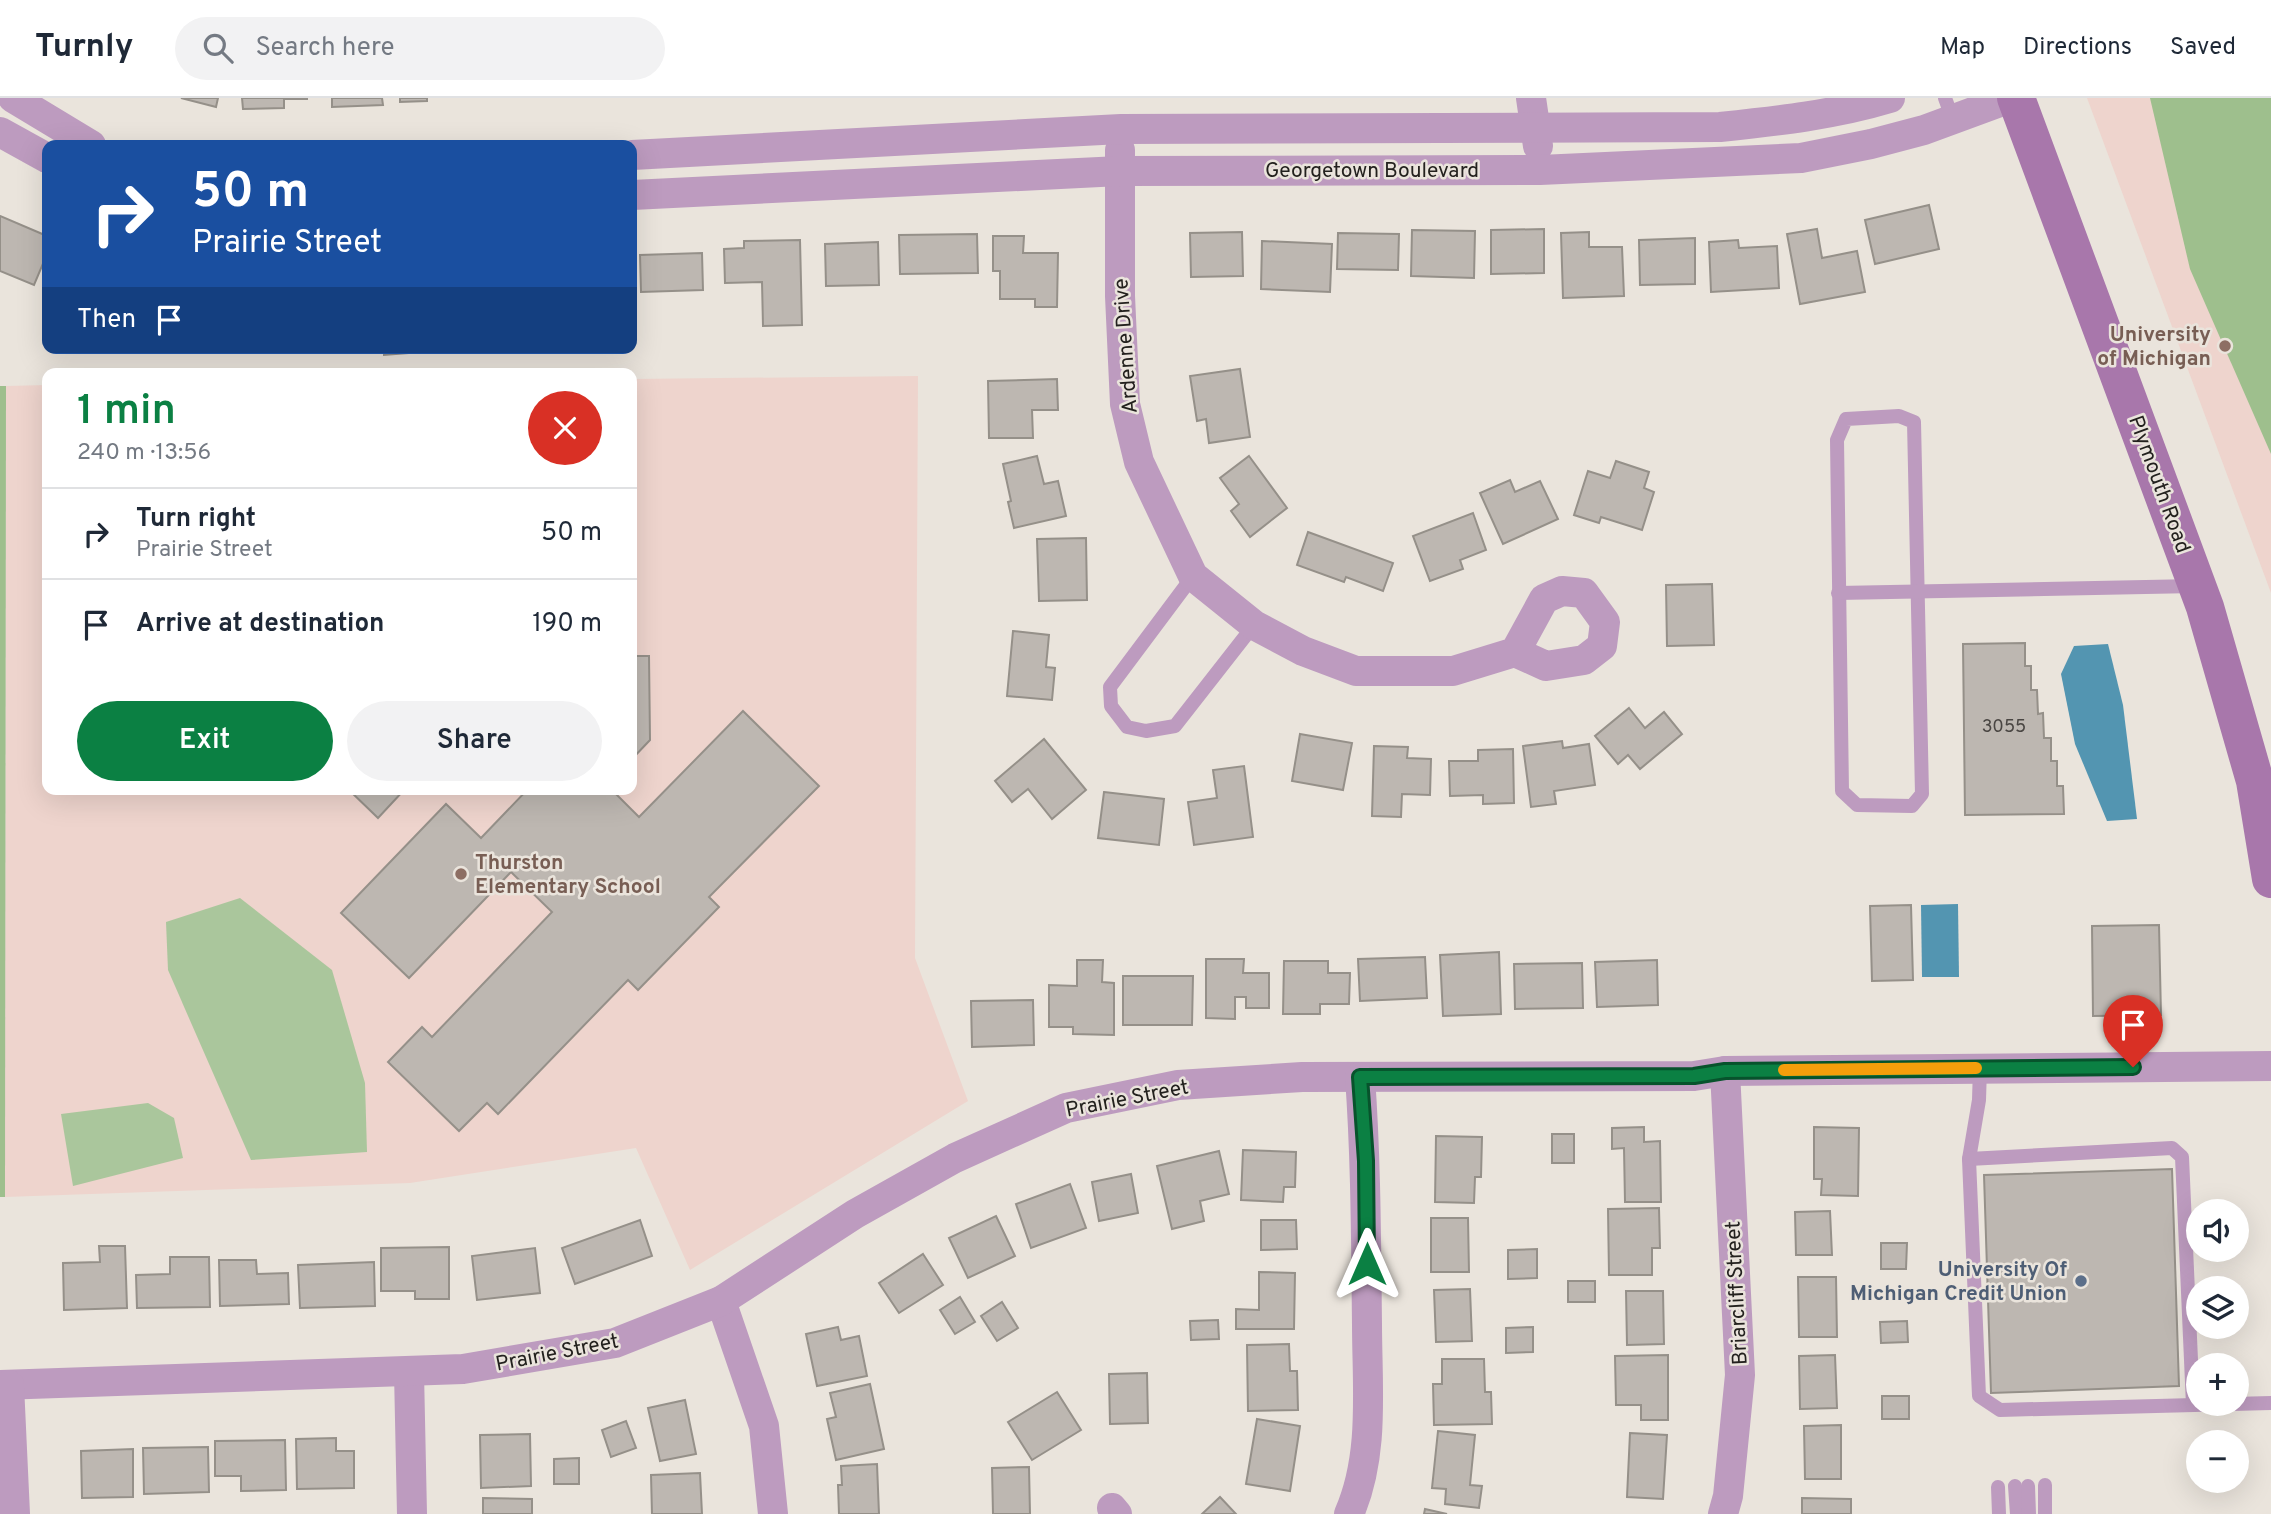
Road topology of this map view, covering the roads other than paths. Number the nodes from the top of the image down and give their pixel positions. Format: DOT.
graph roads {
  1 [pos="13,98"];
  2 [pos="1531,98"];
  3 [pos="1890,98"];
  4 [pos="2014,98"];
  5 [pos="1949,109"];
  6 [pos="1537,128"];
  7 [pos="1121,129"];
  8 [pos="0,132"];
  9 [pos="83,140"];
  10 [pos="721,150"];
  11 [pos="42,155"];
  12 [pos="637,155"];
  13 [pos="1540,170"];
  14 [pos="1120,171"];
  15 [pos="723,190"];
  16 [pos="637,195"];
  17 [pos="1193,576"];
  18 [pos="2197,586"];
  19 [pos="1919,592"];
  20 [pos="1838,593"];
  21 [pos="1254,625"];
  22 [pos="1515,652"];
  23 [pos="2271,879"];
  24 [pos="2271,1066"];
  25 [pos="1980,1068"];
  26 [pos="1725,1071"];
  27 [pos="1360,1077"];
  28 [pos="1969,1159"];
  29 [pos="721,1301"];
  30 [pos="2191,1353"];
  31 [pos="409,1372"];
  32 [pos="4,1385"];
  33 [pos="2271,1403"];
  34 [pos="2249,1404"];
  35 [pos="2186,1405"];
  36 [pos="2045,1485"];
  37 [pos="1998,1487"];
  38 [pos="15,1514"];
  39 [pos="412,1514"];
  40 [pos="773,1514"];
  41 [pos="1349,1514"];
  42 [pos="1723,1514"];
  43 [pos="1999,1514"];
  44 [pos="2017,1514"];
  45 [pos="2029,1514"];
  46 [pos="2045,1514"];
  1 -- 9 [label="street"];
  2 -- 6 [label="street"];
  3 -- 6 [label="street, Georgetown Boulevard"];
  4 -- 5 [label="street, Georgetown Boulevard"];
  4 -- 18 [label="main road, Plymouth Road"];
  5 -- 13 [label="street, Georgetown Boulevard"];
  6 -- 7 [label="street, Georgetown Boulevard"];
  6 -- 13 [label="street"];
  7 -- 10 [label="street, Georgetown Boulevard"];
  7 -- 14 [label="street, Ardenne Drive"];
  8 -- 11 [label="street"];
  10 -- 12 [label="street, Georgetown Boulevard"];
  10 -- 15 [label="street"];
  13 -- 14 [label="street, Georgetown Boulevard"];
  14 -- 15 [label="street, Georgetown Boulevard"];
  14 -- 17 [label="street, Ardenne Drive"];
  15 -- 16 [label="street, Georgetown Boulevard"];
  17 -- 21 [label="street, Ardenne Drive"];
  17 -- 21 [label="lane"];
  18 -- 19 [label="lane"];
  18 -- 23 [label="main road, Plymouth Road"];
  19 -- 20 [label="lane"];
  19 -- 20 [label="lane"];
  19 -- 20 [label="lane"];
  21 -- 22 [label="street, Ardenne Drive"];
  24 -- 25 [label="street, Prairie Street"];
  25 -- 26 [label="street, Prairie Street"];
  25 -- 28 [label="lane"];
  26 -- 27 [label="street, Prairie Street"];
  26 -- 42 [label="street, Briarcliff Street"];
  27 -- 29 [label="street, Prairie Street"];
  27 -- 41 [label="street"];
  28 -- 30 [label="lane"];
  28 -- 35 [label="lane"];
  29 -- 31 [label="street, Prairie Street"];
  29 -- 40 [label="street"];
  31 -- 32 [label="street, Prairie Street"];
  31 -- 39 [label="street"];
  32 -- 38 [label="street"];
  33 -- 34 [label="lane"];
  36 -- 46 [label="lane"];
  37 -- 43 [label="lane"];
  44 -- 45 [label="lane"];
}
